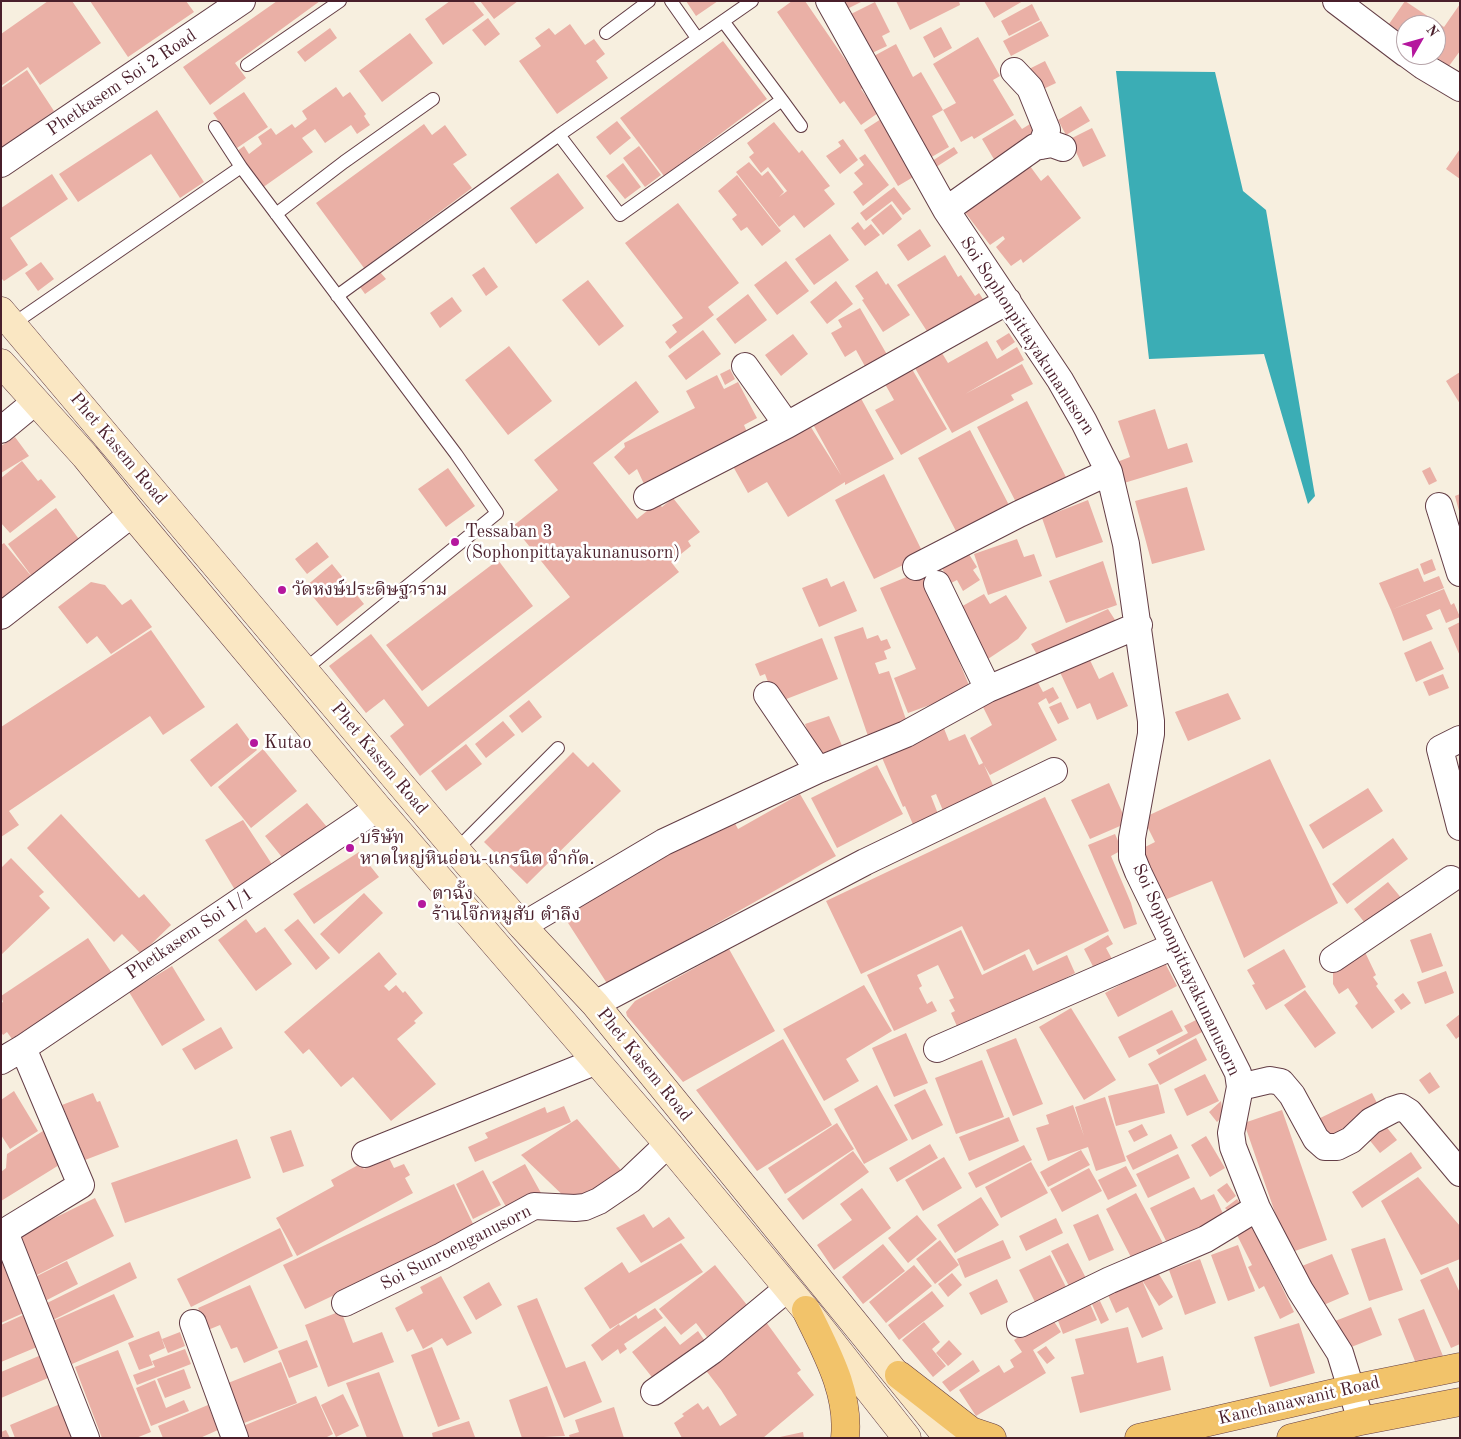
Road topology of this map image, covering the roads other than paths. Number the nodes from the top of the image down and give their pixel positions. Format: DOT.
graph roads {
  1 [pos="242,1"];
  2 [pos="340,1"];
  3 [pos="649,1"];
  4 [pos="672,1"];
  5 [pos="752,1"];
  6 [pos="829,1"];
  7 [pos="1336,1"];
  8 [pos="724,21"];
  9 [pos="606,33"];
  10 [pos="697,38"];
  11 [pos="1396,46"];
  12 [pos="246,65"];
  13 [pos="1422,65"];
  14 [pos="1014,71"];
  15 [pos="1460,88"];
  16 [pos="432,99"];
  17 [pos="782,100"];
  18 [pos="801,126"];
  19 [pos="215,127"];
  20 [pos="559,135"];
  21 [pos="1,164"];
  22 [pos="241,167"];
  23 [pos="946,210"];
  24 [pos="276,214"];
  25 [pos="337,296"];
  26 [pos="1008,301"];
  27 [pos="7,318"];
  28 [pos="1,364"];
  29 [pos="745,366"];
  30 [pos="34,402"];
  31 [pos="787,425"];
  32 [pos="1,430"];
  33 [pos="110,440"];
  34 [pos="84,456"];
  35 [pos="1110,472"];
  36 [pos="647,497"];
  37 [pos="1439,506"];
  38 [pos="132,514"];
  39 [pos="916,567"];
  40 [pos="1460,573"];
  41 [pos="937,584"];
  42 [pos="1,616"];
  43 [pos="1139,625"];
  44 [pos="304,670"];
  45 [pos="988,689"];
  46 [pos="767,695"];
  47 [pos="1450,744"];
  48 [pos="558,748"];
  49 [pos="818,770"];
  50 [pos="1054,771"];
  51 [pos="378,808"];
  52 [pos="1460,827"];
  53 [pos="456,850"];
  54 [pos="432,869"];
  55 [pos="1457,884"];
  56 [pos="522,926"];
  57 [pos="1174,946"];
  58 [pos="1333,959"];
  59 [pos="595,1004"];
  60 [pos="23,1048"];
  61 [pos="937,1049"];
  62 [pos="1,1060"];
  63 [pos="596,1061"];
  64 [pos="1240,1087"];
  65 [pos="668,1144"];
  66 [pos="365,1154"];
  67 [pos="1460,1173"];
  68 [pos="1257,1208"];
  69 [pos="3,1233"];
  70 [pos="788,1288"];
  71 [pos="346,1303"];
  72 [pos="806,1310"];
  73 [pos="193,1323"];
  74 [pos="1020,1324"];
  75 [pos="1460,1367"];
  76 [pos="898,1375"];
  77 [pos="1352,1389"];
  78 [pos="654,1392"];
  79 [pos="1460,1402"];
  80 [pos="1362,1426"];
  81 [pos="86,1438"];
  82 [pos="235,1438"];
  83 [pos="845,1438"];
  84 [pos="907,1438"];
  85 [pos="948,1438"];
  86 [pos="992,1438"];
  87 [pos="1139,1438"];
  88 [pos="1291,1438"];
  1 -- 21 [label="street, Phetkasem Soi 2 Road"];
  2 -- 12 [label="lane"];
  3 -- 9 [label="lane"];
  4 -- 10 [label="lane"];
  5 -- 8 [label="lane"];
  6 -- 23 [label="street, Soi Sophonpittayakunanusorn"];
  7 -- 11 [label="street"];
  8 -- 10 [label="lane"];
  8 -- 17 [label="lane"];
  10 -- 20 [label="lane"];
  13 -- 15 [label="street"];
  14 -- 23 [label="street"];
  16 -- 24 [label="lane"];
  17 -- 18 [label="lane"];
  17 -- 20 [label="lane"];
  19 -- 22 [label="lane"];
  20 -- 25 [label="lane"];
  22 -- 24 [label="lane"];
  22 -- 27 [label="lane"];
  23 -- 26 [label="street, Soi Sophonpittayakunanusorn"];
  24 -- 25 [label="lane"];
  25 -- 44 [label="lane"];
  26 -- 31 [label="street"];
  26 -- 35 [label="street, Soi Sophonpittayakunanusorn"];
  27 -- 33 [label="main road, Phet Kasem Road"];
  28 -- 30 [label="main road, Phet Kasem Road"];
  29 -- 31 [label="street"];
  30 -- 32 [label="street"];
  30 -- 34 [label="main road, Phet Kasem Road"];
  31 -- 36 [label="street"];
  33 -- 34 [label="main road"];
  33 -- 44 [label="main road, Phet Kasem Road"];
  34 -- 38 [label="main road, Phet Kasem Road"];
  35 -- 39 [label="street"];
  35 -- 43 [label="street, Soi Sophonpittayakunanusorn"];
  37 -- 40 [label="street"];
  38 -- 42 [label="street"];
  38 -- 51 [label="main road, Phet Kasem Road"];
  41 -- 45 [label="street"];
  43 -- 45 [label="street"];
  43 -- 57 [label="street, Soi Sophonpittayakunanusorn"];
  44 -- 53 [label="main road, Phet Kasem Road"];
  45 -- 49 [label="street"];
  46 -- 49 [label="street"];
  47 -- 52 [label="street"];
  48 -- 53 [label="lane"];
  49 -- 56 [label="street"];
  50 -- 59 [label="street"];
  51 -- 54 [label="main road, Phet Kasem Road"];
  51 -- 60 [label="street, Phetkasem Soi 1/1"];
  53 -- 54 [label="main road"];
  53 -- 56 [label="main road, Phet Kasem Road"];
  54 -- 63 [label="main road, Phet Kasem Road"];
  55 -- 58 [label="street"];
  56 -- 59 [label="main road, Phet Kasem Road"];
  57 -- 61 [label="street"];
  57 -- 64 [label="street, Soi Sophonpittayakunanusorn"];
  59 -- 76 [label="main road, Phet Kasem Road"];
  60 -- 62 [label="street, Phetkasem Soi 1/1"];
  60 -- 69 [label="street"];
  63 -- 65 [label="main road, Phet Kasem Road"];
  63 -- 66 [label="street"];
  64 -- 67 [label="street"];
  64 -- 68 [label="street, Soi Sophonpittayakunanusorn"];
  65 -- 70 [label="main road, Phet Kasem Road"];
  65 -- 71 [label="street, Soi Sunroenganusorn"];
  68 -- 74 [label="street"];
  68 -- 77 [label="street, Soi Sophonpittayakunanusorn"];
  69 -- 81 [label="street"];
  70 -- 72 [label="main road, Phet Kasem Road"];
  70 -- 78 [label="street"];
  72 -- 83 [label="main road"];
  72 -- 84 [label="main road, Phet Kasem Road"];
  73 -- 82 [label="street"];
  75 -- 77 [label="main road, Kanchanawanit Road"];
  76 -- 85 [label="main road, Phet Kasem Road"];
  76 -- 86 [label="main road"];
  77 -- 80 [label="street, Soi Sophonpittayakunanusorn"];
  77 -- 87 [label="main road, Kanchanawanit Road"];
  79 -- 80 [label="main road, Kanchanawanit Road"];
  80 -- 88 [label="main road, Kanchanawanit Road"];
}
